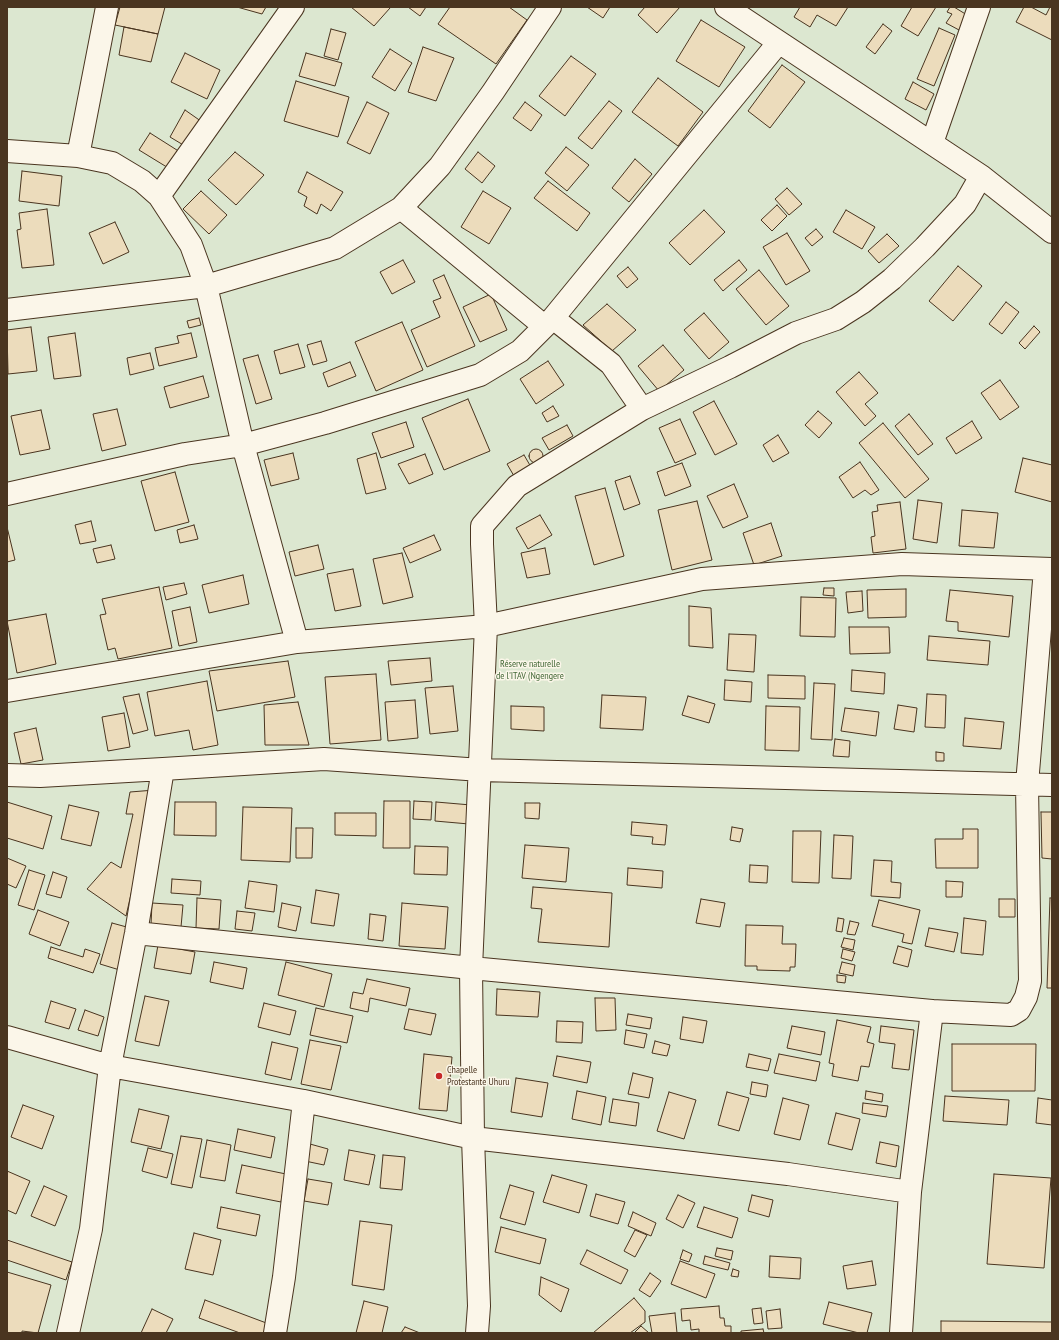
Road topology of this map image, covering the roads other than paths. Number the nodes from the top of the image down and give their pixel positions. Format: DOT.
graph roads {
  1 [pos="107,7"];
  2 [pos="293,7"];
  3 [pos="550,7"];
  4 [pos="726,7"];
  5 [pos="979,7"];
  6 [pos="779,42"];
  7 [pos="932,143"];
  8 [pos="7,151"];
  9 [pos="78,156"];
  10 [pos="981,176"];
  11 [pos="159,196"];
  12 [pos="401,208"];
  13 [pos="1052,232"];
  14 [pos="206,286"];
  15 [pos="7,310"];
  16 [pos="548,322"];
  17 [pos="642,409"];
  18 [pos="243,445"];
  19 [pos="7,494"];
  20 [pos="1048,569"];
  21 [pos="486,626"];
  22 [pos="297,642"];
  23 [pos="7,691"];
  24 [pos="163,769"];
  25 [pos="481,770"];
  26 [pos="7,775"];
  27 [pos="1027,784"];
  28 [pos="1052,785"];
  29 [pos="136,933"];
  30 [pos="471,968"];
  31 [pos="932,1011"];
  32 [pos="7,1036"];
  33 [pos="110,1066"];
  34 [pos="304,1101"];
  35 [pos="473,1138"];
  36 [pos="910,1192"];
  37 [pos="68,1333"];
  38 [pos="275,1333"];
  39 [pos="477,1333"];
  40 [pos="901,1333"];
  1 -- 9 [label="street"];
  2 -- 11 [label="street"];
  3 -- 12 [label="street"];
  4 -- 6 [label="street"];
  5 -- 7 [label="street"];
  6 -- 7 [label="street"];
  6 -- 16 [label="street"];
  7 -- 10 [label="street"];
  8 -- 9 [label="street"];
  9 -- 11 [label="street"];
  10 -- 13 [label="street"];
  10 -- 17 [label="street"];
  11 -- 14 [label="street"];
  12 -- 14 [label="street"];
  12 -- 16 [label="street"];
  14 -- 15 [label="street"];
  14 -- 18 [label="street"];
  16 -- 17 [label="street"];
  16 -- 18 [label="street"];
  17 -- 21 [label="street"];
  18 -- 19 [label="street"];
  18 -- 22 [label="street"];
  20 -- 21 [label="street"];
  20 -- 27 [label="street"];
  21 -- 22 [label="street"];
  21 -- 25 [label="street"];
  22 -- 23 [label="street"];
  24 -- 25 [label="street"];
  24 -- 26 [label="street"];
  24 -- 29 [label="street"];
  25 -- 27 [label="street"];
  25 -- 30 [label="street"];
  27 -- 28 [label="street"];
  27 -- 31 [label="street"];
  29 -- 30 [label="street"];
  29 -- 33 [label="street"];
  30 -- 31 [label="street"];
  30 -- 35 [label="street"];
  31 -- 36 [label="street"];
  32 -- 33 [label="street"];
  33 -- 34 [label="street"];
  33 -- 37 [label="street"];
  34 -- 35 [label="street"];
  34 -- 38 [label="street"];
  35 -- 36 [label="street"];
  35 -- 39 [label="street"];
  36 -- 40 [label="street"];
}
